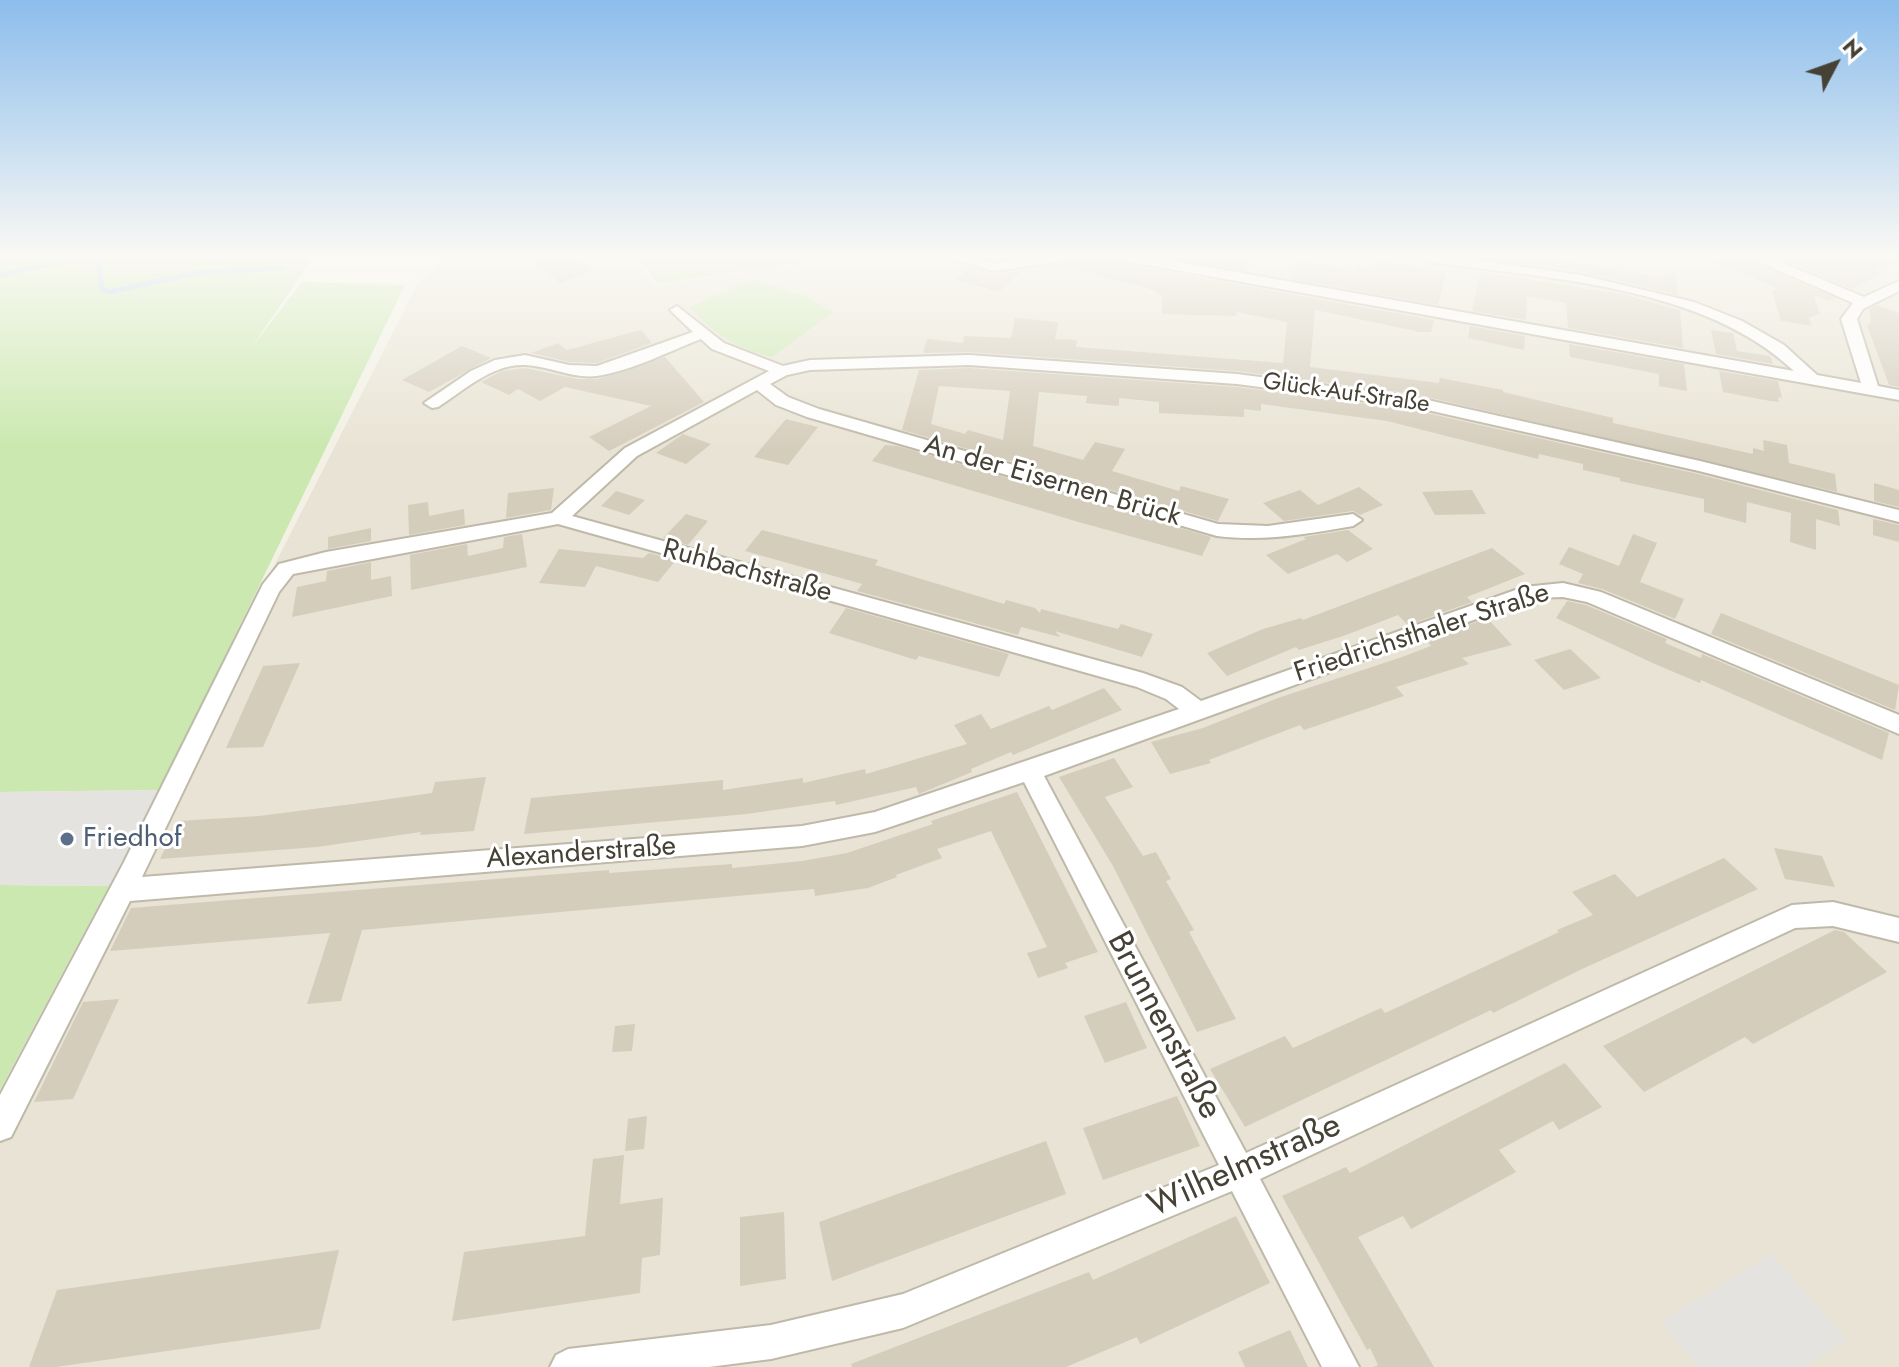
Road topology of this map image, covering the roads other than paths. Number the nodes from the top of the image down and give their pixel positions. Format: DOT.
graph roads {
  1 [pos="689,322"];
  2 [pos="1487,322"];
  3 [pos="1732,322"];
  4 [pos="1850,322"];
  5 [pos="701,334"];
  6 [pos="782,371"];
  7 [pos="1812,380"];
  8 [pos="760,384"];
  9 [pos="1871,390"];
  10 [pos="1899,395"];
  11 [pos="432,403"];
  12 [pos="1899,516"];
  13 [pos="558,518"];
  14 [pos="1353,520"];
  15 [pos="1197,710"];
  16 [pos="1899,725"];
  17 [pos="1030,771"];
  18 [pos="123,890"];
  19 [pos="1899,930"];
  20 [pos="0,1126"];
  21 [pos="1240,1172"];
  22 [pos="568,1367"];
  23 [pos="1341,1367"];
  1 -- 5 [label="street"];
  2 -- 7 [label="street"];
  3 -- 7 [label="street"];
  4 -- 9 [label="street"];
  5 -- 6 [label="street"];
  5 -- 11 [label="street"];
  6 -- 8 [label="street"];
  6 -- 12 [label="street, Glück-Auf-Straße"];
  7 -- 9 [label="street"];
  8 -- 13 [label="street"];
  8 -- 14 [label="street, An der Eisernen Brück"];
  9 -- 10 [label="street"];
  13 -- 15 [label="street, Ruhbachstraße"];
  13 -- 18 [label="street, Ruhbachstraße"];
  15 -- 16 [label="street, Friedrichsthaler Straße"];
  15 -- 17 [label="street, Friedrichsthaler Straße"];
  17 -- 18 [label="street, Alexanderstraße"];
  17 -- 21 [label="street, Brunnenstraße"];
  18 -- 20 [label="street"];
  19 -- 21 [label="street, Wilhelmstraße"];
  21 -- 22 [label="street, Wilhelmstraße"];
  21 -- 23 [label="street, Brunnenstraße"];
}
